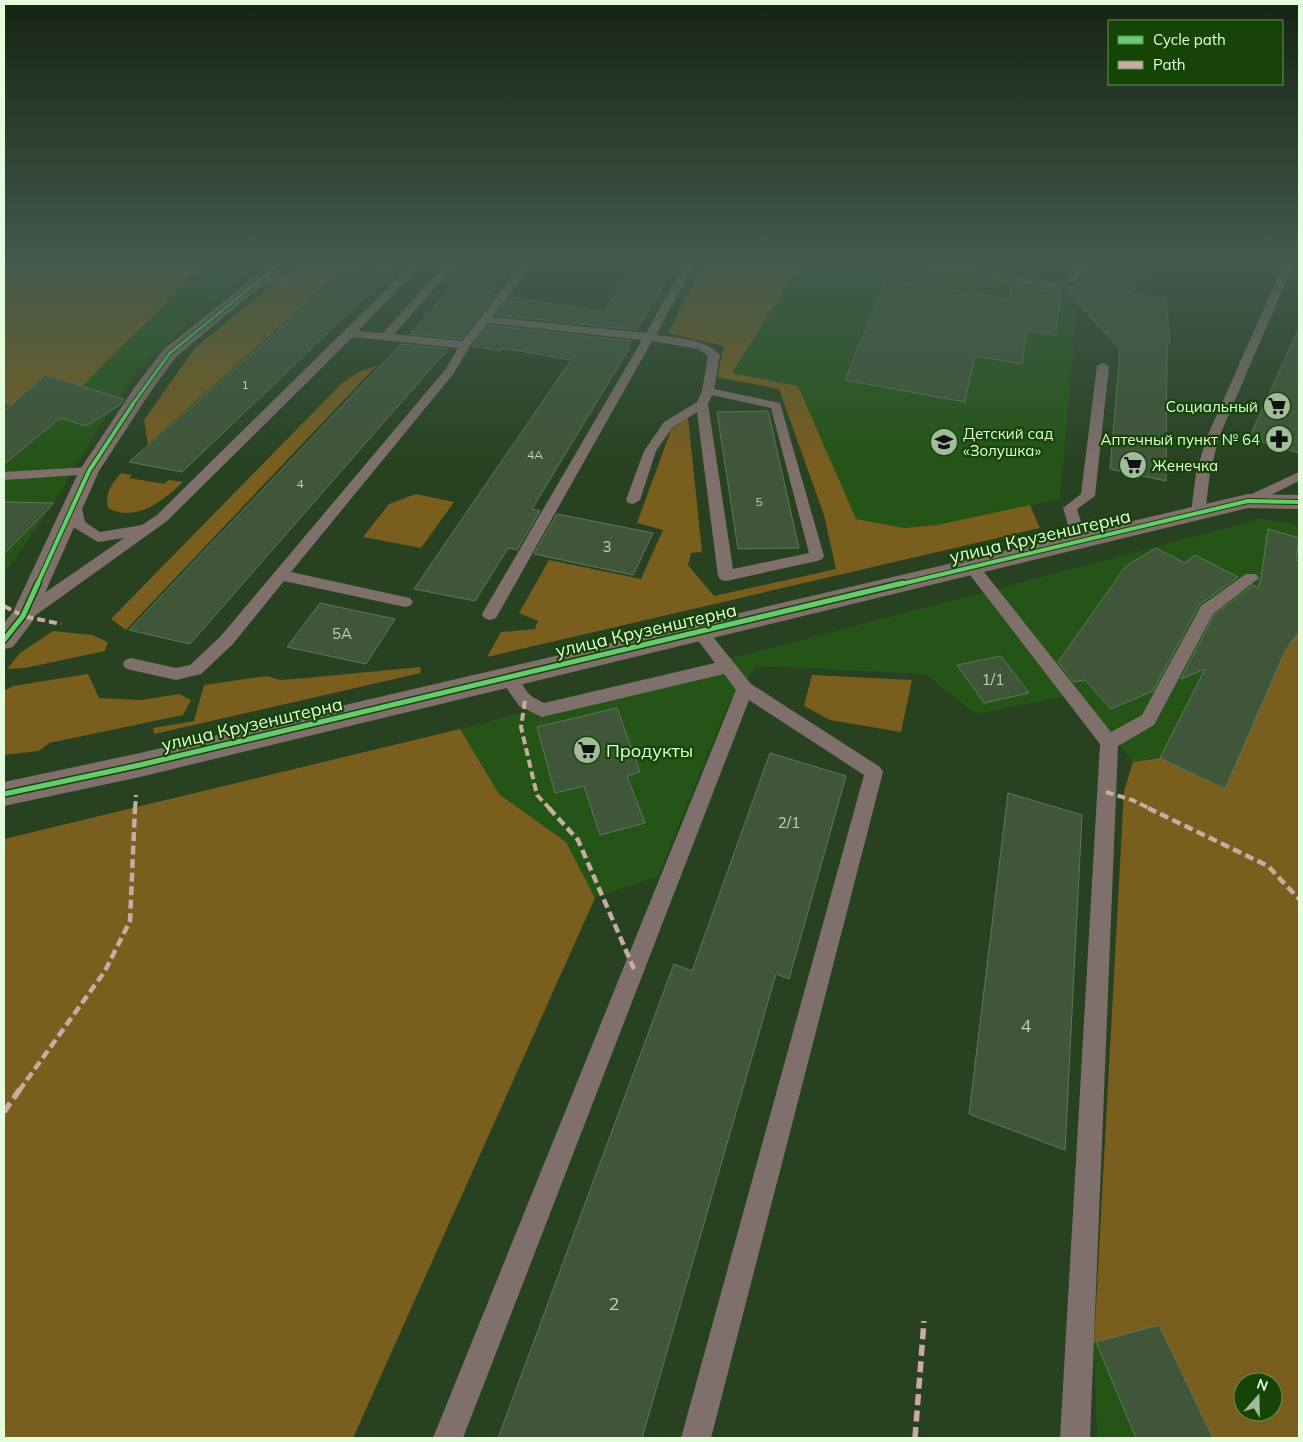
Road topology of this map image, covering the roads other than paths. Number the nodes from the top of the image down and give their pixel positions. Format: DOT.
graph roads {
  1 [pos="200,328"];
  2 [pos="355,328"];
  3 [pos="394,328"];
  4 [pos="478,328"];
  5 [pos="575,328"];
  6 [pos="653,328"];
  7 [pos="1261,328"];
  8 [pos="350,333"];
  9 [pos="649,336"];
  10 [pos="386,337"];
  11 [pos="465,345"];
  12 [pos="1103,366"];
  13 [pos="708,391"];
  14 [pos="702,404"];
  15 [pos="89,471"];
  16 [pos="4,476"];
  17 [pos="1299,476"];
  18 [pos="633,500"];
  19 [pos="1248,501"];
  20 [pos="75,502"];
  21 [pos="1298,504"];
  22 [pos="1198,513"];
  23 [pos="162,518"];
  24 [pos="1080,541"];
  25 [pos="972,567"];
  26 [pos="281,575"];
  27 [pos="1251,578"];
  28 [pos="405,602"];
  29 [pos="490,614"];
  30 [pos="23,616"];
  31 [pos="699,632"];
  32 [pos="4,640"];
  33 [pos="131,664"];
  34 [pos="726,667"];
  35 [pos="507,677"];
  36 [pos="745,690"];
  37 [pos="1108,742"];
  38 [pos="4,794"];
  39 [pos="448,1438"];
  40 [pos="696,1438"];
  41 [pos="1076,1438"];
  1 -- 15 [label="street"];
  2 -- 8 [label="lane"];
  3 -- 10 [label="lane"];
  4 -- 11 [label="lane"];
  5 -- 9 [label="lane"];
  6 -- 9 [label="lane"];
  7 -- 22 [label="lane"];
  8 -- 10 [label="lane"];
  8 -- 23 [label="lane"];
  9 -- 13 [label="lane"];
  9 -- 29 [label="lane"];
  10 -- 11 [label="lane"];
  11 -- 26 [label="lane"];
  12 -- 24 [label="lane"];
  13 -- 14 [label="lane"];
  13 -- 14 [label="lane"];
  14 -- 18 [label="lane"];
  15 -- 16 [label="lane"];
  15 -- 20 [label="street"];
  17 -- 19 [label="lane"];
  19 -- 21 [label="street, улица Крузенштерна"];
  19 -- 22 [label="street, улица Крузенштерна"];
  20 -- 23 [label="lane"];
  20 -- 30 [label="street"];
  22 -- 24 [label="street, улица Крузенштерна"];
  23 -- 30 [label="lane"];
  24 -- 25 [label="street, улица Крузенштерна"];
  25 -- 31 [label="street, улица Крузенштерна"];
  25 -- 37 [label="lane"];
  26 -- 28 [label="lane"];
  26 -- 33 [label="lane"];
  27 -- 37 [label="lane"];
  30 -- 32 [label="street"];
  31 -- 34 [label="lane"];
  31 -- 35 [label="street, улица Крузенштерна"];
  34 -- 35 [label="lane"];
  34 -- 36 [label="lane"];
  35 -- 38 [label="street, улица Крузенштерна"];
  36 -- 39 [label="lane"];
  36 -- 40 [label="lane"];
  37 -- 41 [label="lane"];
}
